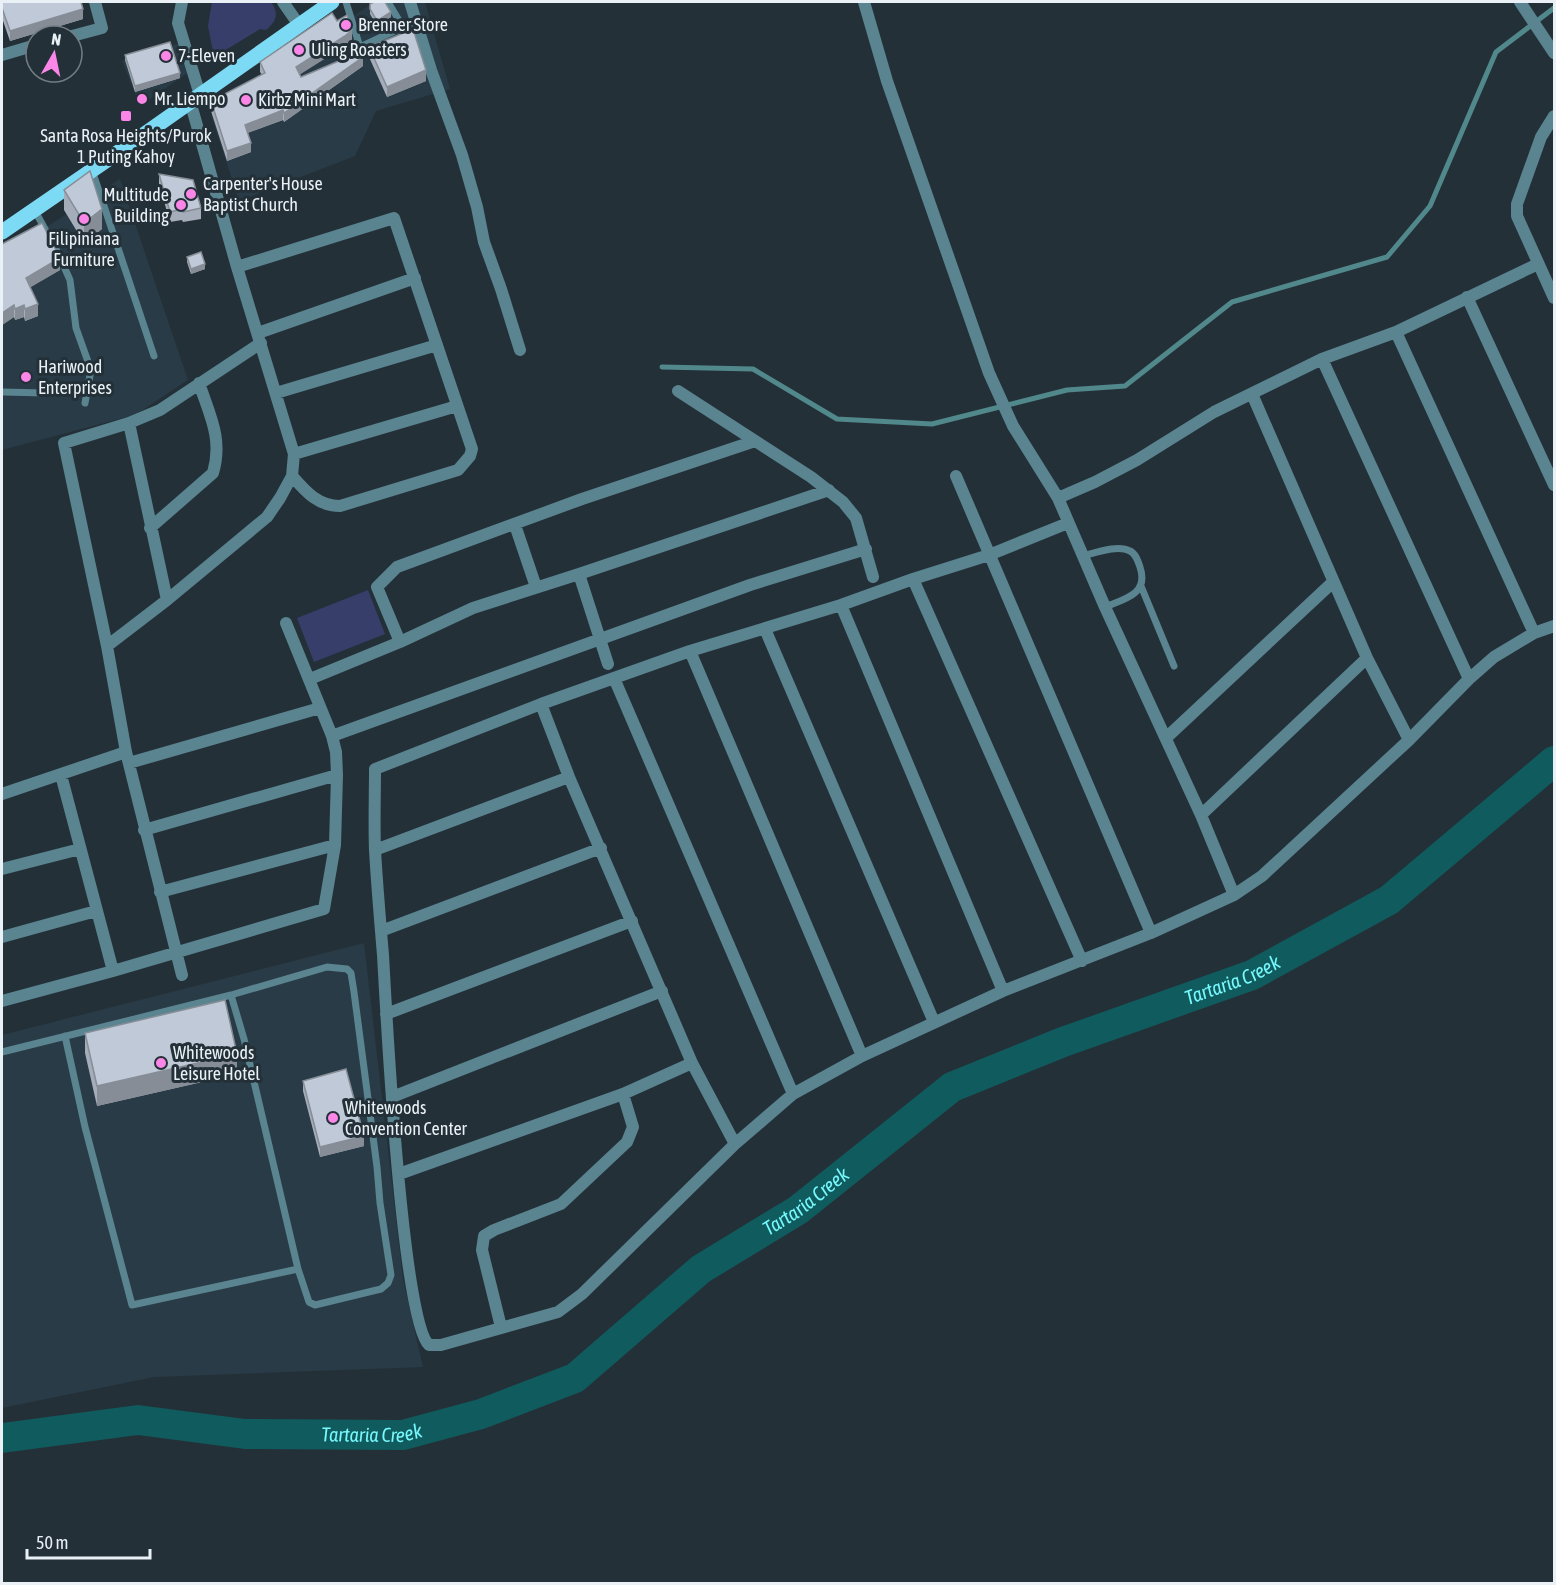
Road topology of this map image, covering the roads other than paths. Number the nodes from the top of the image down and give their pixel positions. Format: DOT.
graph roads {
  1 [pos="94,2"];
  2 [pos="182,2"];
  3 [pos="283,2"];
  4 [pos="346,2"];
  5 [pos="388,2"];
  6 [pos="410,2"];
  7 [pos="864,2"];
  8 [pos="1520,2"];
  9 [pos="322,4"];
  10 [pos="299,25"];
  11 [pos="84,33"];
  12 [pos="24,49"];
  13 [pos="1554,53"];
  14 [pos="2,55"];
  15 [pos="195,98"];
  16 [pos="1554,116"];
  17 [pos="92,170"];
  18 [pos="34,209"];
  19 [pos="2,231"];
  20 [pos="1538,264"];
  21 [pos="237,267"];
  22 [pos="415,278"];
  23 [pos="1467,297"];
  24 [pos="1554,298"];
  25 [pos="1396,332"];
  26 [pos="259,338"];
  27 [pos="437,345"];
  28 [pos="520,350"];
  29 [pos="154,356"];
  30 [pos="1322,359"];
  31 [pos="199,383"];
  32 [pos="678,391"];
  33 [pos="2,392"];
  34 [pos="44,393"];
  35 [pos="276,393"];
  36 [pos="1252,394"];
  37 [pos="85,403"];
  38 [pos="457,406"];
  39 [pos="129,423"];
  40 [pos="755,441"];
  41 [pos="294,454"];
  42 [pos="292,476"];
  43 [pos="956,476"];
  44 [pos="1554,485"];
  45 [pos="829,490"];
  46 [pos="1058,498"];
  47 [pos="1068,523"];
  48 [pos="515,525"];
  49 [pos="150,528"];
  50 [pos="866,549"];
  51 [pos="989,555"];
  52 [pos="1083,556"];
  53 [pos="579,574"];
  54 [pos="873,577"];
  55 [pos="913,579"];
  56 [pos="1333,582"];
  57 [pos="1141,586"];
  58 [pos="536,588"];
  59 [pos="167,600"];
  60 [pos="841,605"];
  61 [pos="1105,607"];
  62 [pos="286,623"];
  63 [pos="1554,626"];
  64 [pos="765,628"];
  65 [pos="1534,633"];
  66 [pos="600,638"];
  67 [pos="400,642"];
  68 [pos="107,646"];
  69 [pos="690,651"];
  70 [pos="1367,658"];
  71 [pos="608,664"];
  72 [pos="1174,666"];
  73 [pos="614,678"];
  74 [pos="310,679"];
  75 [pos="1469,679"];
  76 [pos="541,704"];
  77 [pos="320,708"];
  78 [pos="332,736"];
  79 [pos="1166,738"];
  80 [pos="1409,740"];
  81 [pos="127,757"];
  82 [pos="61,775"];
  83 [pos="337,775"];
  84 [pos="569,777"];
  85 [pos="2,794"];
  86 [pos="1201,815"];
  87 [pos="144,830"];
  88 [pos="335,844"];
  89 [pos="601,848"];
  90 [pos="80,849"];
  91 [pos="375,850"];
  92 [pos="2,869"];
  93 [pos="160,892"];
  94 [pos="1234,895"];
  95 [pos="96,911"];
  96 [pos="632,921"];
  97 [pos="381,931"];
  98 [pos="1151,933"];
  99 [pos="2,937"];
  100 [pos="176,952"];
  101 [pos="1082,961"];
  102 [pos="113,971"];
  103 [pos="182,975"];
  104 [pos="662,991"];
  105 [pos="1003,991"];
  106 [pos="231,995"];
  107 [pos="2,1001"];
  108 [pos="386,1014"];
  109 [pos="934,1022"];
  110 [pos="65,1036"];
  111 [pos="2,1052"];
  112 [pos="862,1056"];
  113 [pos="692,1063"];
  114 [pos="623,1094"];
  115 [pos="793,1094"];
  116 [pos="392,1097"];
  117 [pos="735,1144"];
  118 [pos="399,1173"];
  119 [pos="298,1269"];
  120 [pos="501,1327"];
  1 -- 11 [label="street"];
  2 -- 15 [label="street"];
  3 -- 10 [label="street"];
  4 -- 5 [label="lane"];
  6 -- 28 [label="street"];
  7 -- 46 [label="street"];
  8 -- 13 [label="street"];
  9 -- 10 [label="main road"];
  10 -- 15 [label="main road"];
  12 -- 14 [label="street"];
  15 -- 17 [label="main road"];
  15 -- 21 [label="street"];
  16 -- 20 [label="street"];
  17 -- 18 [label="main road"];
  17 -- 29 [label="lane"];
  18 -- 19 [label="main road"];
  18 -- 37 [label="lane"];
  20 -- 23 [label="street"];
  20 -- 24 [label="street"];
  21 -- 22 [label="street"];
  21 -- 26 [label="street"];
  22 -- 26 [label="street"];
  22 -- 27 [label="street"];
  23 -- 25 [label="street"];
  23 -- 44 [label="street"];
  25 -- 30 [label="street"];
  25 -- 65 [label="street"];
  26 -- 31 [label="street"];
  26 -- 35 [label="street"];
  27 -- 35 [label="street"];
  27 -- 38 [label="street"];
  30 -- 36 [label="street"];
  30 -- 75 [label="street"];
  31 -- 39 [label="street"];
  31 -- 49 [label="street"];
  32 -- 40 [label="street"];
  33 -- 34 [label="lane"];
  35 -- 41 [label="street"];
  36 -- 46 [label="street"];
  36 -- 56 [label="street"];
  38 -- 41 [label="street"];
  38 -- 42 [label="street"];
  39 -- 49 [label="street"];
  39 -- 68 [label="street"];
  40 -- 45 [label="street"];
  40 -- 48 [label="street"];
  41 -- 42 [label="street"];
  42 -- 59 [label="street"];
  43 -- 51 [label="street"];
  45 -- 50 [label="street"];
  45 -- 53 [label="street"];
  46 -- 47 [label="street"];
  47 -- 51 [label="street"];
  47 -- 52 [label="street"];
  48 -- 58 [label="street"];
  48 -- 67 [label="street"];
  49 -- 59 [label="street"];
  50 -- 54 [label="street"];
  50 -- 66 [label="street"];
  51 -- 55 [label="street"];
  51 -- 98 [label="street"];
  52 -- 57 [label="lane"];
  52 -- 61 [label="street"];
  53 -- 58 [label="street"];
  53 -- 66 [label="street"];
  55 -- 60 [label="street"];
  55 -- 101 [label="street"];
  56 -- 70 [label="street"];
  56 -- 79 [label="street"];
  57 -- 61 [label="lane"];
  57 -- 72 [label="lane"];
  58 -- 67 [label="street"];
  59 -- 68 [label="street"];
  60 -- 64 [label="street"];
  60 -- 105 [label="street"];
  61 -- 79 [label="street"];
  62 -- 74 [label="street"];
  63 -- 65 [label="street"];
  64 -- 69 [label="street"];
  64 -- 109 [label="street"];
  65 -- 75 [label="street"];
  66 -- 71 [label="street"];
  66 -- 78 [label="street"];
  67 -- 74 [label="street"];
  68 -- 81 [label="street"];
  69 -- 73 [label="street"];
  69 -- 112 [label="street"];
  70 -- 80 [label="street"];
  70 -- 86 [label="street"];
  73 -- 76 [label="street"];
  73 -- 115 [label="street"];
  74 -- 77 [label="street"];
  75 -- 80 [label="street"];
  76 -- 84 [label="street"];
  76 -- 91 [label="street"];
  77 -- 78 [label="street"];
  77 -- 81 [label="street"];
  78 -- 83 [label="street"];
  79 -- 86 [label="street"];
  80 -- 94 [label="street"];
  81 -- 82 [label="street"];
  81 -- 87 [label="street"];
  82 -- 85 [label="street"];
  82 -- 90 [label="street"];
  83 -- 87 [label="street"];
  83 -- 88 [label="street"];
  84 -- 89 [label="street"];
  84 -- 91 [label="street"];
  86 -- 94 [label="street"];
  87 -- 93 [label="street"];
  88 -- 93 [label="street"];
  88 -- 100 [label="street"];
  89 -- 96 [label="street"];
  89 -- 97 [label="street"];
  90 -- 92 [label="street"];
  90 -- 95 [label="street"];
  91 -- 97 [label="street"];
  93 -- 100 [label="street"];
  94 -- 98 [label="street"];
  95 -- 99 [label="street"];
  95 -- 102 [label="street"];
  96 -- 104 [label="street"];
  96 -- 108 [label="street"];
  97 -- 108 [label="street"];
  98 -- 101 [label="street"];
  100 -- 102 [label="street"];
  100 -- 103 [label="street"];
  101 -- 105 [label="street"];
  102 -- 107 [label="street"];
  104 -- 113 [label="street"];
  104 -- 116 [label="street"];
  105 -- 109 [label="street"];
  106 -- 110 [label="lane"];
  106 -- 119 [label="lane"];
  106 -- 119 [label="lane"];
  108 -- 116 [label="street"];
  109 -- 112 [label="street"];
  110 -- 111 [label="lane"];
  110 -- 119 [label="lane"];
  112 -- 115 [label="street"];
  113 -- 114 [label="street"];
  113 -- 117 [label="street"];
  114 -- 118 [label="street"];
  114 -- 120 [label="street"];
  115 -- 117 [label="street"];
  116 -- 118 [label="street"];
  117 -- 120 [label="street"];
  118 -- 120 [label="street"];
}
